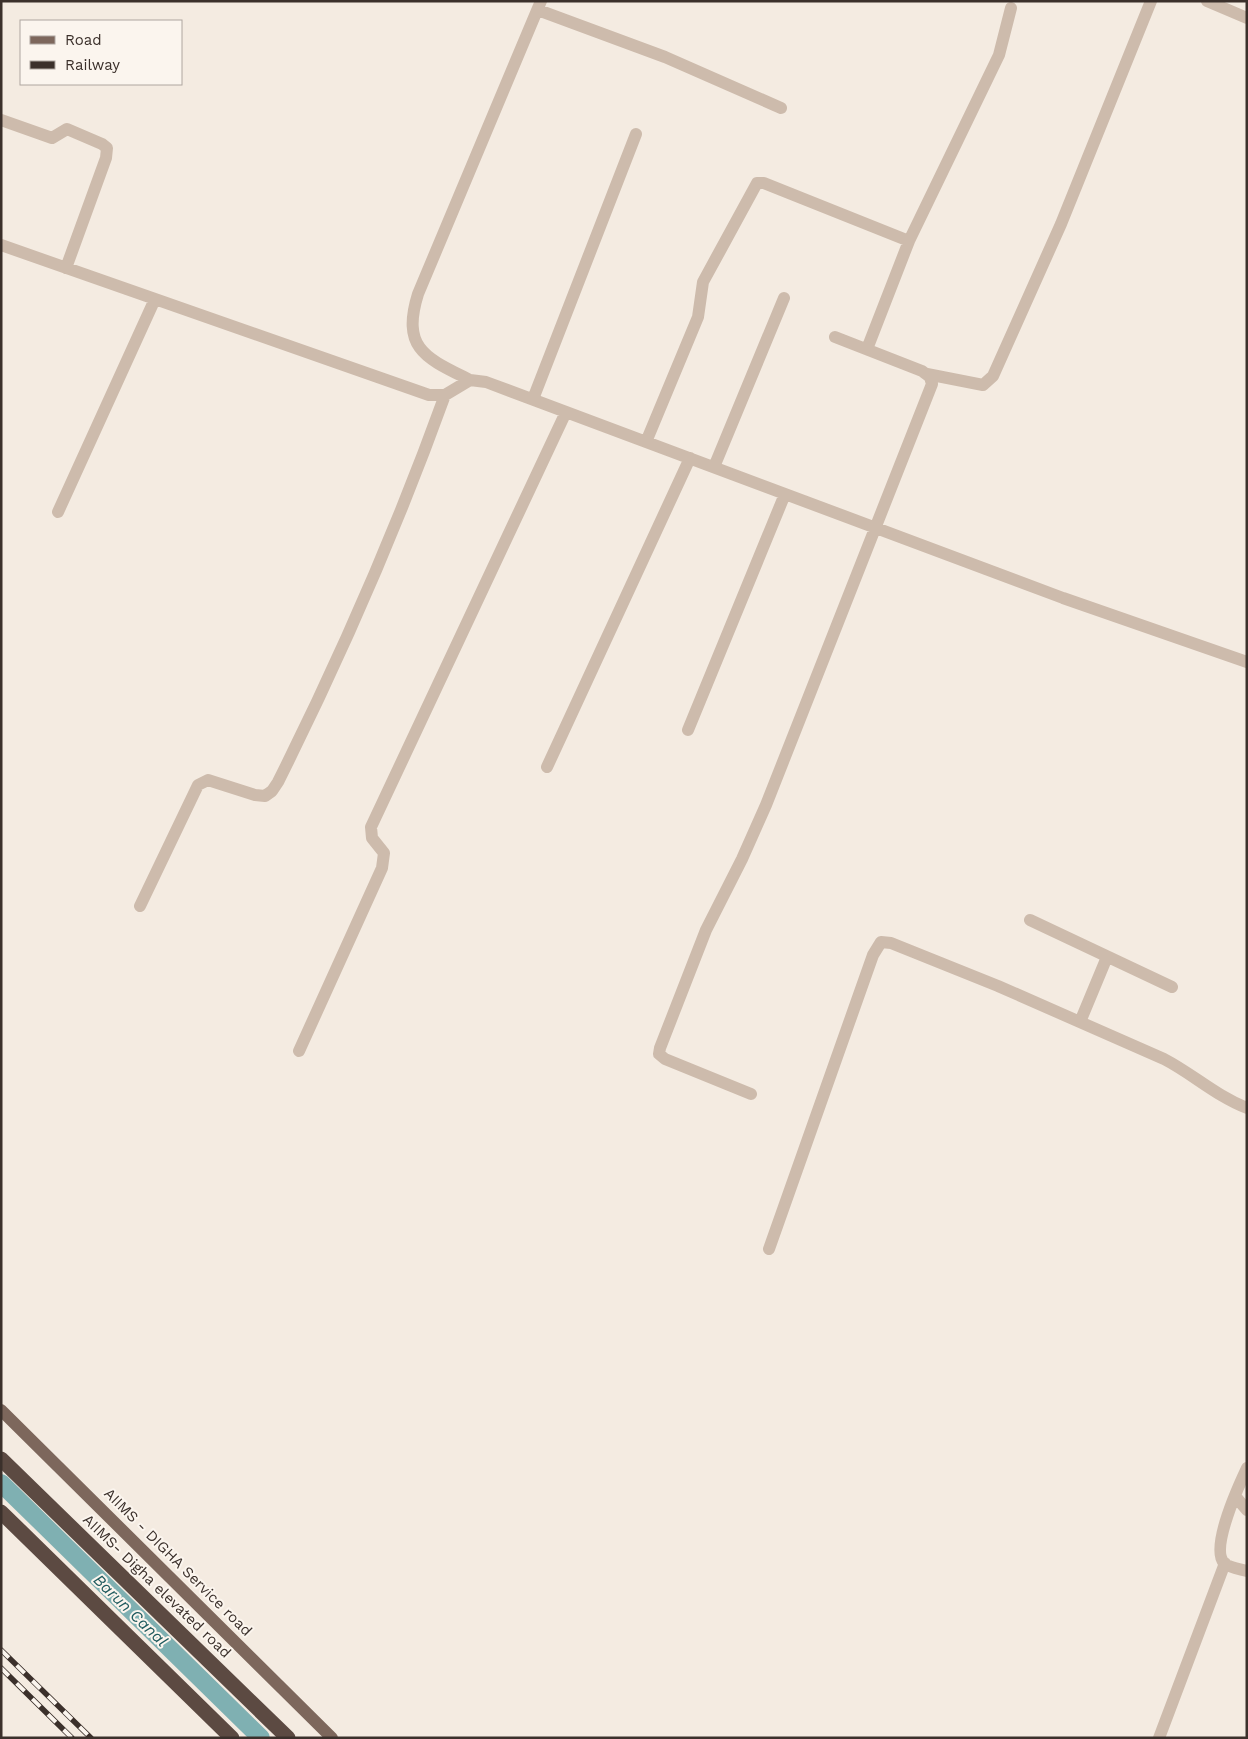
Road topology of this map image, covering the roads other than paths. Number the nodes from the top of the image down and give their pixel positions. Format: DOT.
graph roads {
  1 [pos="1151,1"];
  2 [pos="1207,1"];
  3 [pos="539,6"];
  4 [pos="1011,8"];
  5 [pos="1247,18"];
  6 [pos="781,108"];
  7 [pos="1,120"];
  8 [pos="636,134"];
  9 [pos="909,241"];
  10 [pos="1,245"];
  11 [pos="66,268"];
  12 [pos="784,298"];
  13 [pos="155,299"];
  14 [pos="835,337"];
  15 [pos="867,350"];
  16 [pos="927,374"];
  17 [pos="470,380"];
  18 [pos="445,395"];
  19 [pos="533,400"];
  20 [pos="566,412"];
  21 [pos="646,442"];
  22 [pos="690,458"];
  23 [pos="714,467"];
  24 [pos="785,494"];
  25 [pos="58,512"];
  26 [pos="877,528"];
  27 [pos="1247,662"];
  28 [pos="688,730"];
  29 [pos="547,767"];
  30 [pos="140,906"];
  31 [pos="1030,920"];
  32 [pos="1107,957"];
  33 [pos="1172,987"];
  34 [pos="1080,1022"];
  35 [pos="299,1051"];
  36 [pos="752,1094"];
  37 [pos="1247,1108"];
  38 [pos="769,1249"];
  39 [pos="1,1410"];
  40 [pos="1,1459"];
  41 [pos="1247,1468"];
  42 [pos="1235,1496"];
  43 [pos="1247,1510"];
  44 [pos="1,1512"];
  45 [pos="1225,1563"];
  46 [pos="1247,1571"];
  47 [pos="232,1738"];
  48 [pos="288,1738"];
  49 [pos="332,1738"];
  50 [pos="1159,1738"];
  1 -- 16 [label="street"];
  2 -- 5 [label="street"];
  3 -- 6 [label="street"];
  3 -- 17 [label="street"];
  4 -- 9 [label="street"];
  7 -- 11 [label="street"];
  8 -- 19 [label="street"];
  9 -- 15 [label="street"];
  9 -- 21 [label="street"];
  10 -- 11 [label="street"];
  11 -- 13 [label="street"];
  12 -- 23 [label="street"];
  13 -- 18 [label="street"];
  13 -- 25 [label="street"];
  14 -- 15 [label="street"];
  15 -- 16 [label="street"];
  16 -- 26 [label="street"];
  17 -- 18 [label="street"];
  17 -- 19 [label="street"];
  18 -- 30 [label="street"];
  19 -- 20 [label="street"];
  20 -- 21 [label="street"];
  20 -- 35 [label="street"];
  21 -- 22 [label="street"];
  22 -- 23 [label="street"];
  22 -- 29 [label="street"];
  23 -- 24 [label="street"];
  24 -- 26 [label="street"];
  24 -- 28 [label="street"];
  26 -- 27 [label="street"];
  26 -- 36 [label="street"];
  31 -- 32 [label="street"];
  32 -- 33 [label="street"];
  32 -- 34 [label="street"];
  34 -- 37 [label="street"];
  34 -- 38 [label="street"];
  39 -- 49 [label="main road, AIIMS - DIGHA Service road"];
  40 -- 48 [label="highway, AIIMS- Digha elevated road"];
  41 -- 42 [label="street"];
  42 -- 43 [label="street"];
  42 -- 45 [label="street"];
  44 -- 47 [label="highway"];
  45 -- 46 [label="street"];
  45 -- 50 [label="street"];
}
